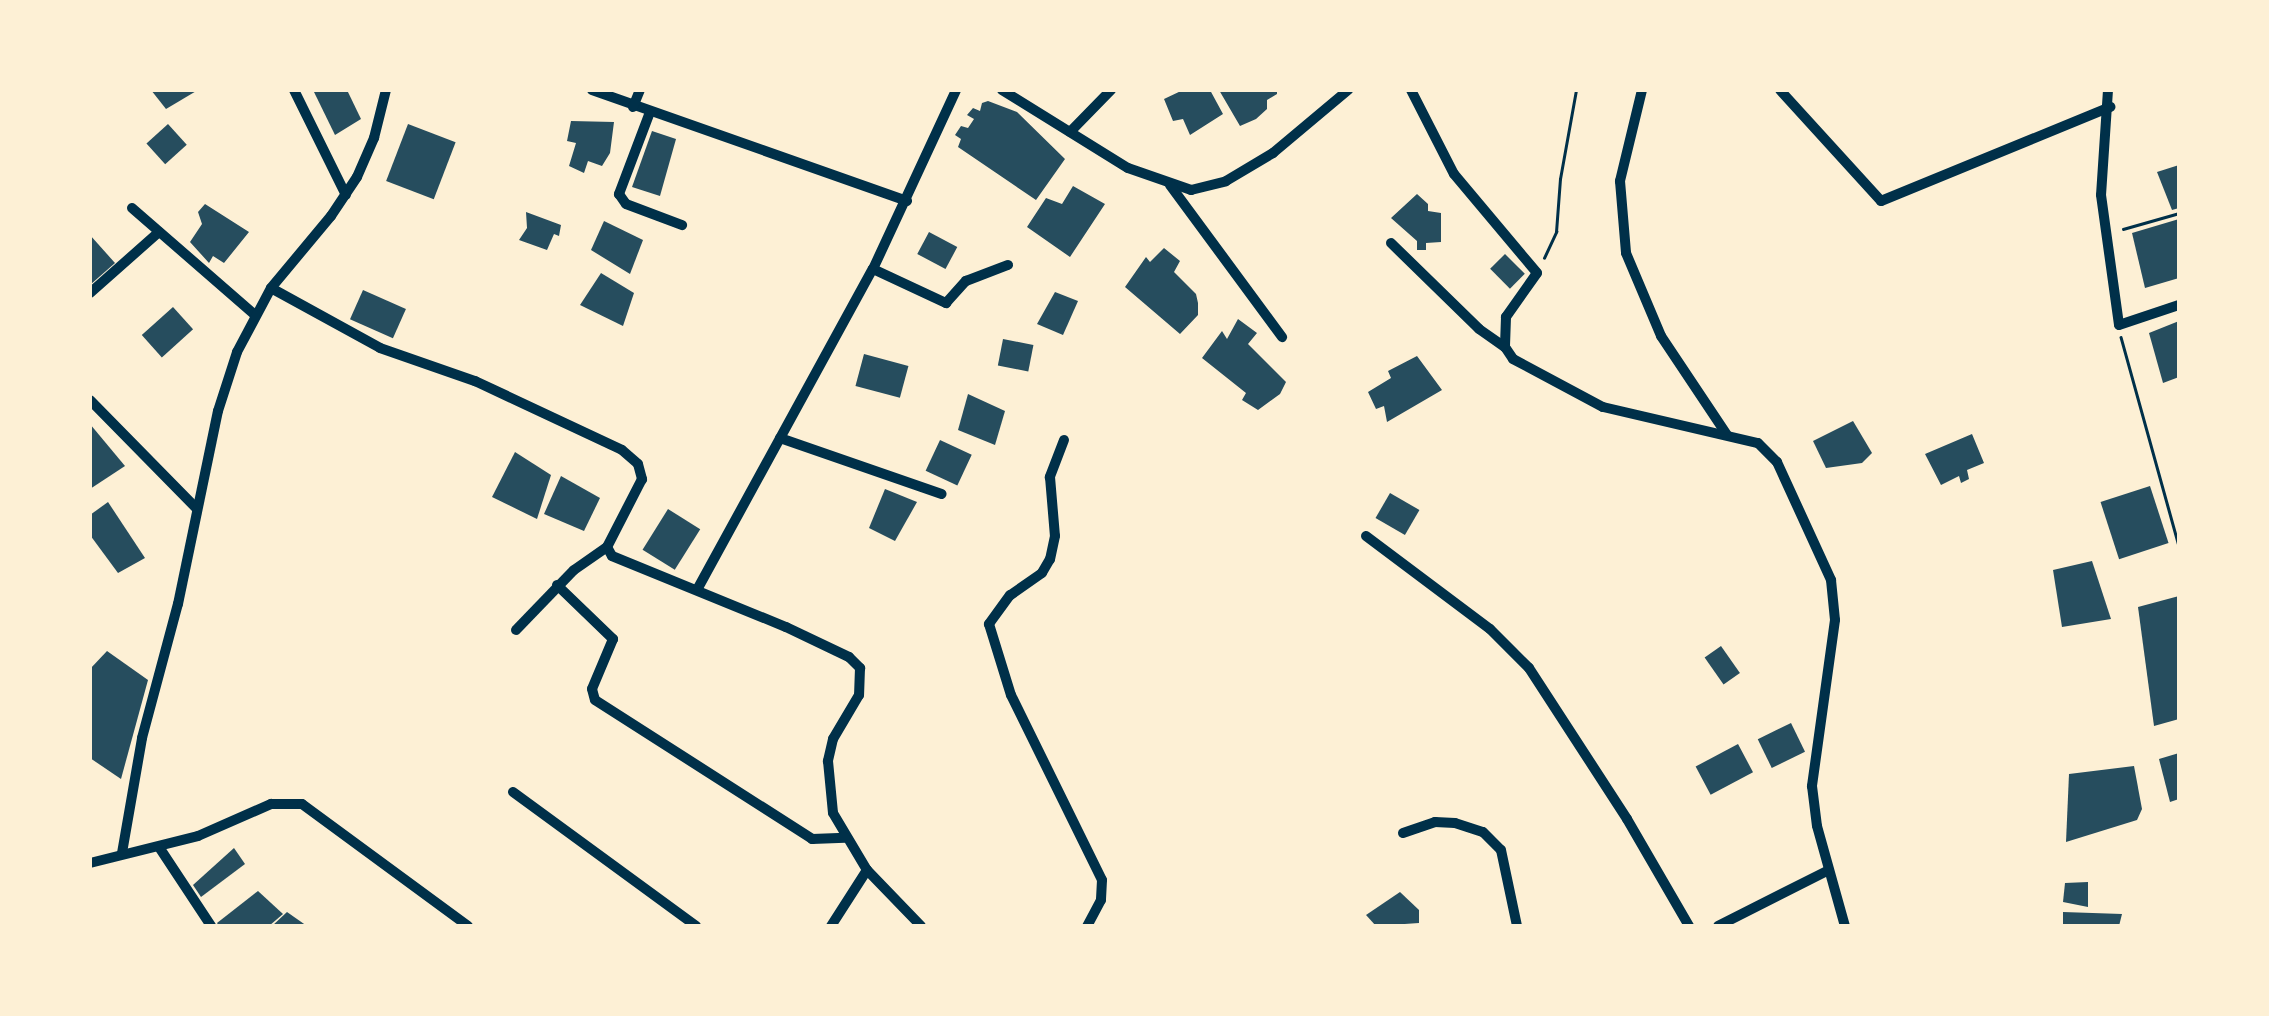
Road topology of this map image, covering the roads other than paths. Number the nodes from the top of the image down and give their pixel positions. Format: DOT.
graph roads {
  1 [pos="294,90"];
  2 [pos="386,90"];
  3 [pos="592,90"];
  4 [pos="640,90"];
  5 [pos="956,90"];
  6 [pos="1002,90"];
  7 [pos="1111,90"];
  8 [pos="1348,90"];
  9 [pos="1412,90"];
  10 [pos="1642,90"];
  11 [pos="1780,90"];
  12 [pos="2108,90"];
  13 [pos="633,107"];
  14 [pos="2110,108"];
  15 [pos="650,112"];
  16 [pos="1070,132"];
  17 [pos="1169,184"];
  18 [pos="346,195"];
  19 [pos="907,201"];
  20 [pos="132,208"];
  21 [pos="682,226"];
  22 [pos="158,232"];
  23 [pos="1391,243"];
  24 [pos="1008,266"];
  25 [pos="873,269"];
  26 [pos="272,288"];
  27 [pos="90,293"];
  28 [pos="2179,305"];
  29 [pos="255,315"];
  30 [pos="1282,336"];
  31 [pos="1506,347"];
  32 [pos="91,398"];
  33 [pos="1728,436"];
  34 [pos="780,438"];
  35 [pos="1064,440"];
  36 [pos="942,494"];
  37 [pos="196,508"];
  38 [pos="1366,536"];
  39 [pos="607,547"];
  40 [pos="557,586"];
  41 [pos="698,588"];
  42 [pos="516,630"];
  43 [pos="513,792"];
  44 [pos="1403,833"];
  45 [pos="845,838"];
  46 [pos="159,847"];
  47 [pos="122,852"];
  48 [pos="90,864"];
  49 [pos="867,870"];
  50 [pos="1829,870"];
  51 [pos="211,926"];
  52 [pos="468,926"];
  53 [pos="696,926"];
  54 [pos="831,926"];
  55 [pos="921,926"];
  56 [pos="1087,926"];
  57 [pos="1517,926"];
  58 [pos="1689,926"];
  59 [pos="1718,926"];
  60 [pos="1845,926"];
  1 -- 18 [label="street"];
  2 -- 18 [label="street"];
  3 -- 13 [label="street"];
  4 -- 13 [label="street"];
  5 -- 19 [label="street"];
  6 -- 16 [label="street"];
  7 -- 16 [label="street"];
  8 -- 17 [label="street"];
  9 -- 31 [label="street"];
  10 -- 33 [label="street"];
  11 -- 14 [label="street"];
  12 -- 14 [label="street"];
  13 -- 15 [label="street"];
  14 -- 28 [label="street"];
  15 -- 19 [label="street"];
  15 -- 21 [label="street"];
  16 -- 17 [label="street"];
  17 -- 30 [label="street"];
  18 -- 26 [label="street"];
  19 -- 25 [label="street"];
  20 -- 22 [label="street"];
  22 -- 27 [label="street"];
  22 -- 29 [label="street"];
  23 -- 31 [label="street"];
  24 -- 25 [label="street"];
  25 -- 34 [label="street"];
  26 -- 29 [label="street"];
  26 -- 39 [label="street"];
  29 -- 37 [label="street"];
  31 -- 33 [label="street"];
  32 -- 37 [label="street"];
  33 -- 50 [label="street"];
  34 -- 36 [label="street"];
  34 -- 41 [label="street"];
  35 -- 56 [label="street"];
  37 -- 47 [label="street"];
  38 -- 58 [label="street"];
  39 -- 40 [label="street"];
  39 -- 41 [label="street"];
  40 -- 42 [label="street"];
  40 -- 45 [label="street"];
  41 -- 45 [label="street"];
  43 -- 53 [label="street"];
  44 -- 57 [label="street"];
  45 -- 49 [label="street"];
  46 -- 47 [label="street"];
  46 -- 51 [label="street"];
  46 -- 52 [label="street"];
  47 -- 48 [label="street"];
  49 -- 54 [label="street"];
  49 -- 55 [label="street"];
  50 -- 59 [label="street"];
  50 -- 60 [label="street"];
}
